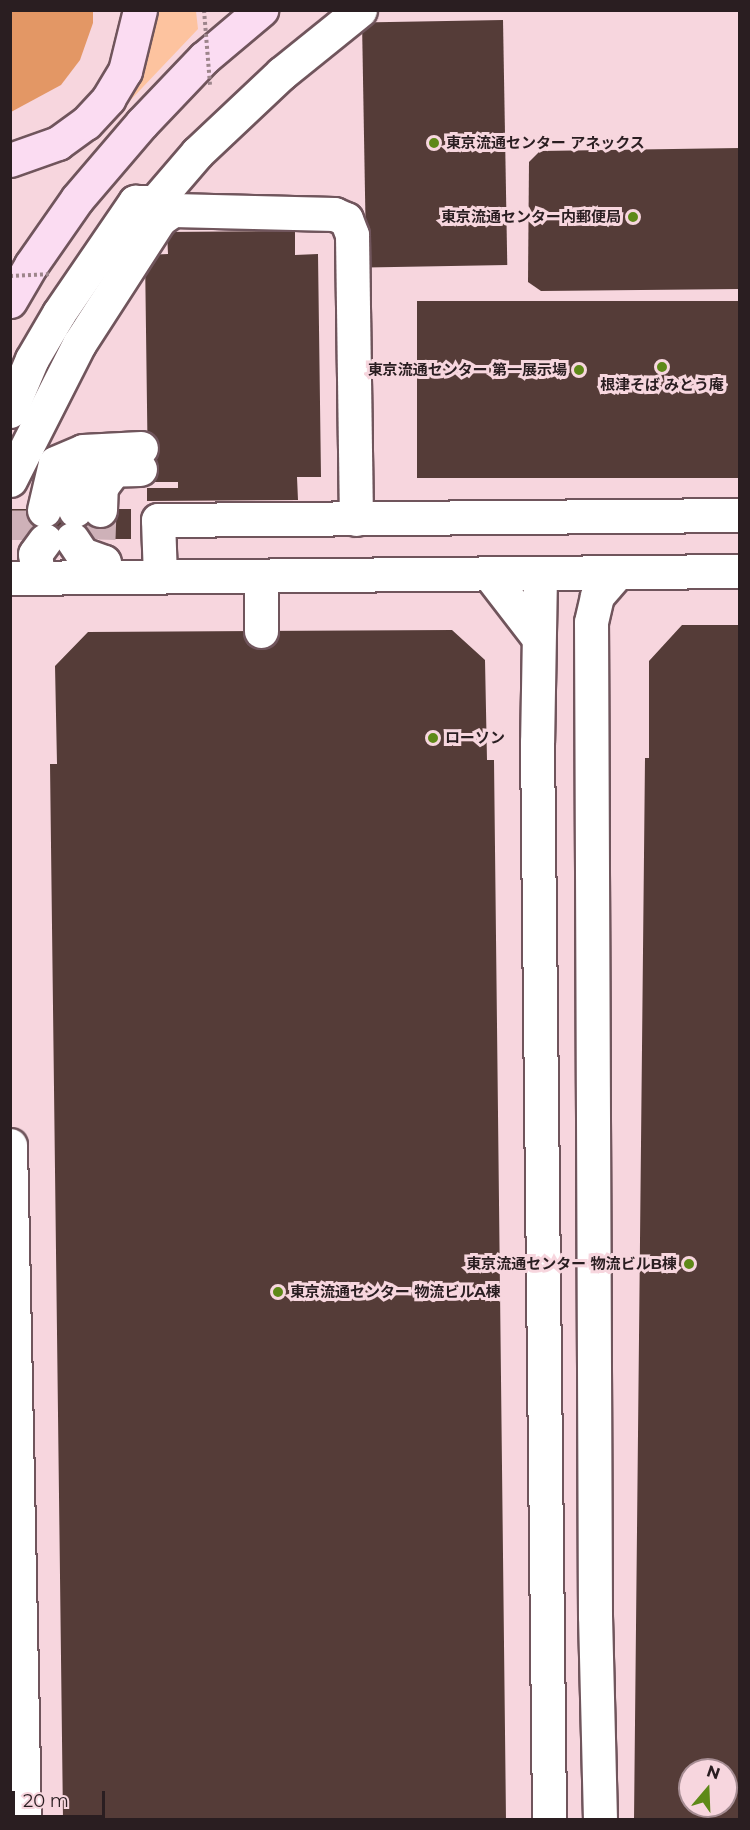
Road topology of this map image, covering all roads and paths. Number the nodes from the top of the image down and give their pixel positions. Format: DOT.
graph roads {
  1 [pos="140,10"];
  2 [pos="204,10"];
  3 [pos="261,10"];
  4 [pos="360,10"];
  5 [pos="210,85"];
  6 [pos="10,160"];
  7 [pos="157,211"];
  8 [pos="52,274"];
  9 [pos="10,276"];
  10 [pos="10,301"];
  11 [pos="10,411"];
  12 [pos="131,464"];
  13 [pos="740,515"];
  14 [pos="356,519"];
  15 [pos="64,536"];
  16 [pos="740,571"];
  17 [pos="617,573"];
  18 [pos="490,575"];
  19 [pos="540,575"];
  20 [pos="160,576"];
  21 [pos="261,576"];
  22 [pos="261,631"];
  23 [pos="537,636"];
  24 [pos="10,1145"];
  25 [pos="24,1820"];
  26 [pos="549,1820"];
  27 [pos="600,1820"];
  1 -- 6 [label="main road"];
  2 -- 5 [label="path, bridge"];
  3 -- 10 [label="main road"];
  4 -- 7 [label="lane"];
  7 -- 11 [label="lane"];
  7 -- 14 [label="lane"];
  7 -- 15 [label="lane"];
  8 -- 9 [label="path, bridge"];
  12 -- 15 [label="lane"];
  12 -- 15 [label="lane"];
  12 -- 15 [label="lane"];
  13 -- 14 [label="lane"];
  14 -- 20 [label="lane"];
  15 -- 20 [label="lane"];
  16 -- 17 [label="lane"];
  17 -- 19 [label="lane"];
  17 -- 27 [label="lane"];
  18 -- 19 [label="lane"];
  18 -- 21 [label="lane"];
  18 -- 23 [label="lane"];
  19 -- 23 [label="lane"];
  20 -- 21 [label="lane"];
  21 -- 22 [label="lane"];
  23 -- 26 [label="lane"];
  24 -- 25 [label="lane"];
}
